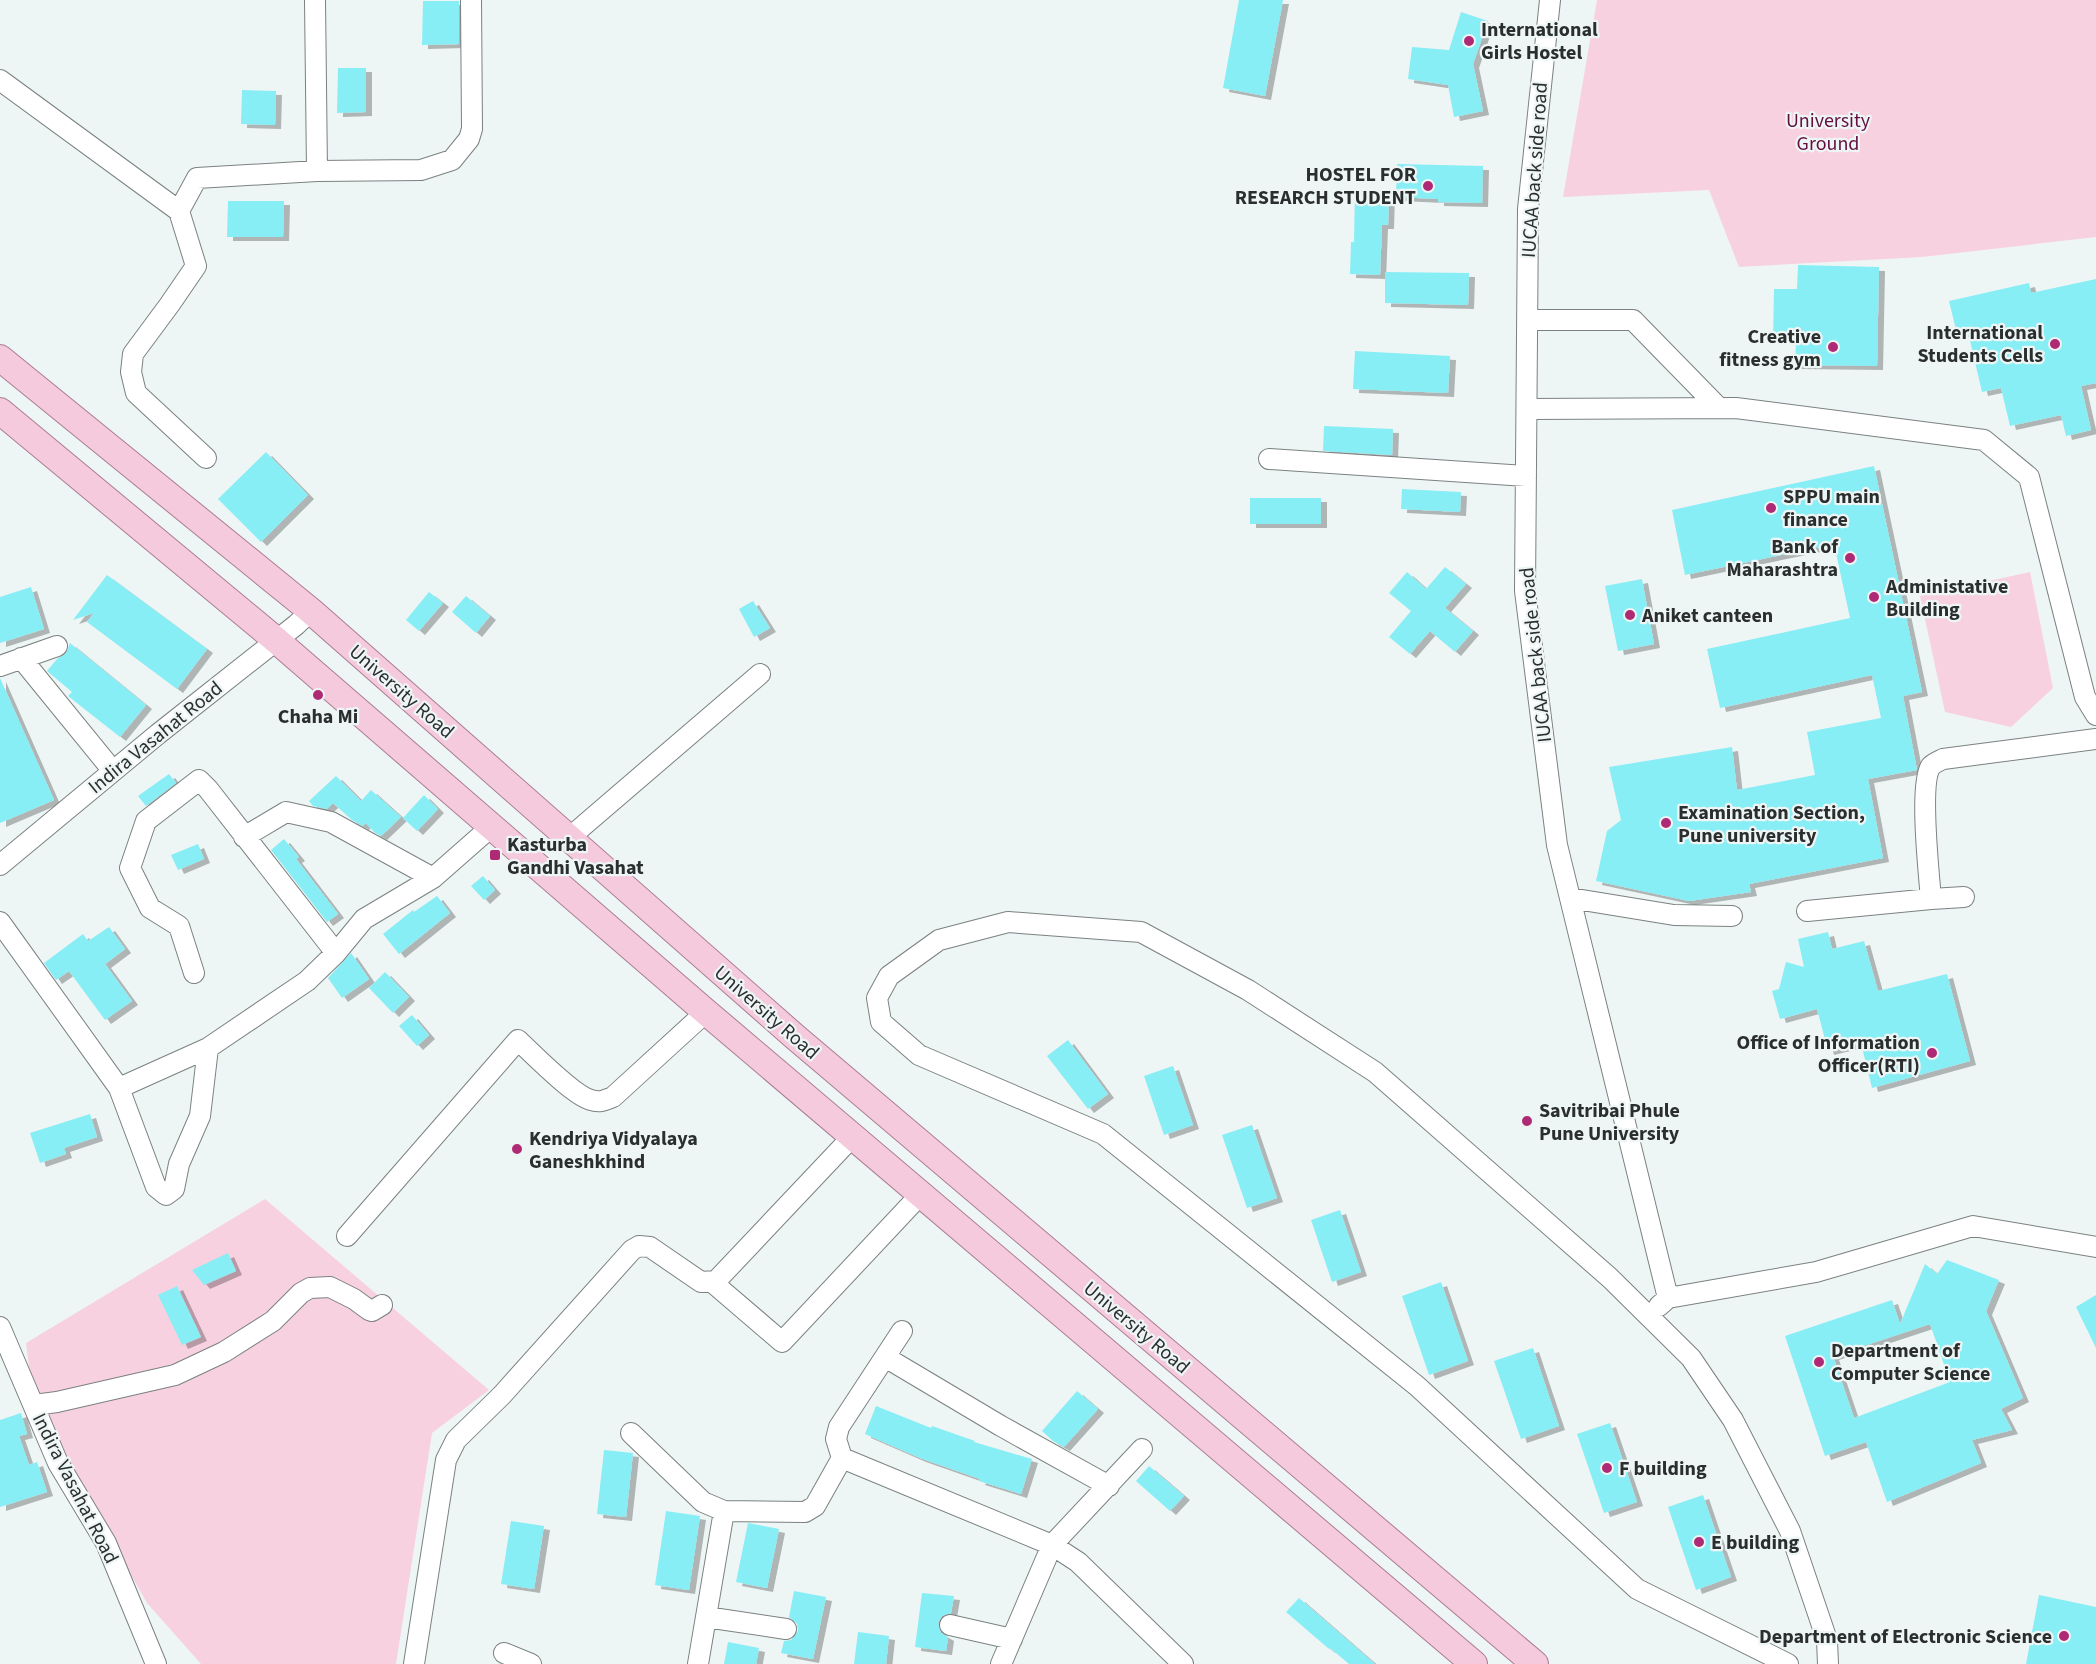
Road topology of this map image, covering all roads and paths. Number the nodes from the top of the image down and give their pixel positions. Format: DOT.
graph roads {
  1 [pos="315,0"];
  2 [pos="471,0"];
  3 [pos="1550,0"];
  4 [pos="0,80"];
  5 [pos="317,171"];
  6 [pos="179,211"];
  7 [pos="1527,320"];
  8 [pos="0,358"];
  9 [pos="1719,408"];
  10 [pos="1527,409"];
  11 [pos="0,412"];
  12 [pos="206,458"];
  13 [pos="1269,459"];
  14 [pos="1526,476"];
  15 [pos="311,611"];
  16 [pos="276,640"];
  17 [pos="57,646"];
  18 [pos="21,658"];
  19 [pos="0,666"];
  20 [pos="760,674"];
  21 [pos="2096,715"];
  22 [pos="2096,739"];
  23 [pos="113,771"];
  24 [pos="491,827"];
  25 [pos="244,837"];
  26 [pos="569,838"];
  27 [pos="0,865"];
  28 [pos="433,878"];
  29 [pos="1964,897"];
  30 [pos="1570,898"];
  31 [pos="1931,899"];
  32 [pos="1807,911"];
  33 [pos="1732,916"];
  34 [pos="0,922"];
  35 [pos="336,953"];
  36 [pos="194,973"];
  37 [pos="706,1012"];
  38 [pos="208,1048"];
  39 [pos="119,1088"];
  40 [pos="853,1136"];
  41 [pos="921,1194"];
  42 [pos="347,1236"];
  43 [pos="2096,1247"];
  44 [pos="712,1282"];
  45 [pos="1668,1298"];
  46 [pos="382,1305"];
  47 [pos="1649,1316"];
  48 [pos="0,1327"];
  49 [pos="902,1331"];
  50 [pos="885,1357"];
  51 [pos="34,1405"];
  52 [pos="631,1432"];
  53 [pos="1142,1449"];
  54 [pos="842,1458"];
  55 [pos="1109,1486"];
  56 [pos="724,1511"];
  57 [pos="1052,1545"];
  58 [pos="706,1617"];
  59 [pos="950,1625"];
  60 [pos="786,1629"];
  61 [pos="1012,1639"];
  62 [pos="504,1653"];
  63 [pos="153,1657"];
  64 [pos="414,1664"];
  65 [pos="531,1664"];
  66 [pos="698,1664"];
  67 [pos="1001,1664"];
  68 [pos="1183,1664"];
  69 [pos="1474,1664"];
  70 [pos="1535,1664"];
  71 [pos="1788,1664"];
  72 [pos="1828,1664"];
  1 -- 5 [label="street"];
  2 -- 5 [label="street"];
  3 -- 7 [label="street, IUCAA back side road"];
  4 -- 6 [label="street"];
  5 -- 6 [label="street"];
  6 -- 12 [label="street"];
  7 -- 9 [label="street"];
  7 -- 10 [label="street, IUCAA back side road"];
  8 -- 15 [label="main road, University Road"];
  9 -- 10 [label="street"];
  9 -- 21 [label="street"];
  10 -- 14 [label="street, IUCAA back side road"];
  11 -- 16 [label="main road, University Road"];
  13 -- 14 [label="street"];
  14 -- 30 [label="street, IUCAA back side road"];
  15 -- 16 [label="street, Indira Vasahat Road"];
  15 -- 26 [label="main road, University Road"];
  16 -- 23 [label="street, Indira Vasahat Road"];
  16 -- 24 [label="main road, University Road"];
  17 -- 18 [label="street"];
  18 -- 19 [label="street"];
  18 -- 23 [label="street"];
  20 -- 26 [label="street"];
  22 -- 31 [label="street"];
  23 -- 27 [label="street, Indira Vasahat Road"];
  24 -- 28 [label="street"];
  24 -- 37 [label="main road, University Road"];
  25 -- 28 [label="street"];
  25 -- 35 [label="street"];
  25 -- 36 [label="street"];
  26 -- 70 [label="main road, University Road"];
  28 -- 35 [label="street"];
  29 -- 31 [label="street"];
  30 -- 33 [label="street"];
  30 -- 45 [label="street, IUCAA back side road"];
  31 -- 32 [label="street"];
  34 -- 39 [label="street"];
  35 -- 38 [label="street"];
  37 -- 40 [label="main road, University Road"];
  37 -- 42 [label="street"];
  38 -- 39 [label="street"];
  38 -- 39 [label="street"];
  40 -- 41 [label="main road, University Road"];
  40 -- 44 [label="street"];
  41 -- 44 [label="street"];
  41 -- 69 [label="main road, University Road"];
  43 -- 45 [label="street"];
  44 -- 64 [label="street"];
  45 -- 47 [label="street"];
  46 -- 51 [label="street"];
  47 -- 71 [label="street"];
  47 -- 72 [label="street"];
  48 -- 51 [label="street, Indira Vasahat Road"];
  49 -- 50 [label="street"];
  50 -- 54 [label="street"];
  50 -- 55 [label="street"];
  51 -- 63 [label="street, Indira Vasahat Road"];
  52 -- 56 [label="street"];
  53 -- 55 [label="street"];
  54 -- 56 [label="street"];
  54 -- 57 [label="street"];
  55 -- 57 [label="street"];
  56 -- 58 [label="street"];
  57 -- 61 [label="street"];
  57 -- 68 [label="street"];
  58 -- 60 [label="street"];
  58 -- 66 [label="street"];
  59 -- 61 [label="street"];
  61 -- 67 [label="street"];
  62 -- 65 [label="street"];
}
